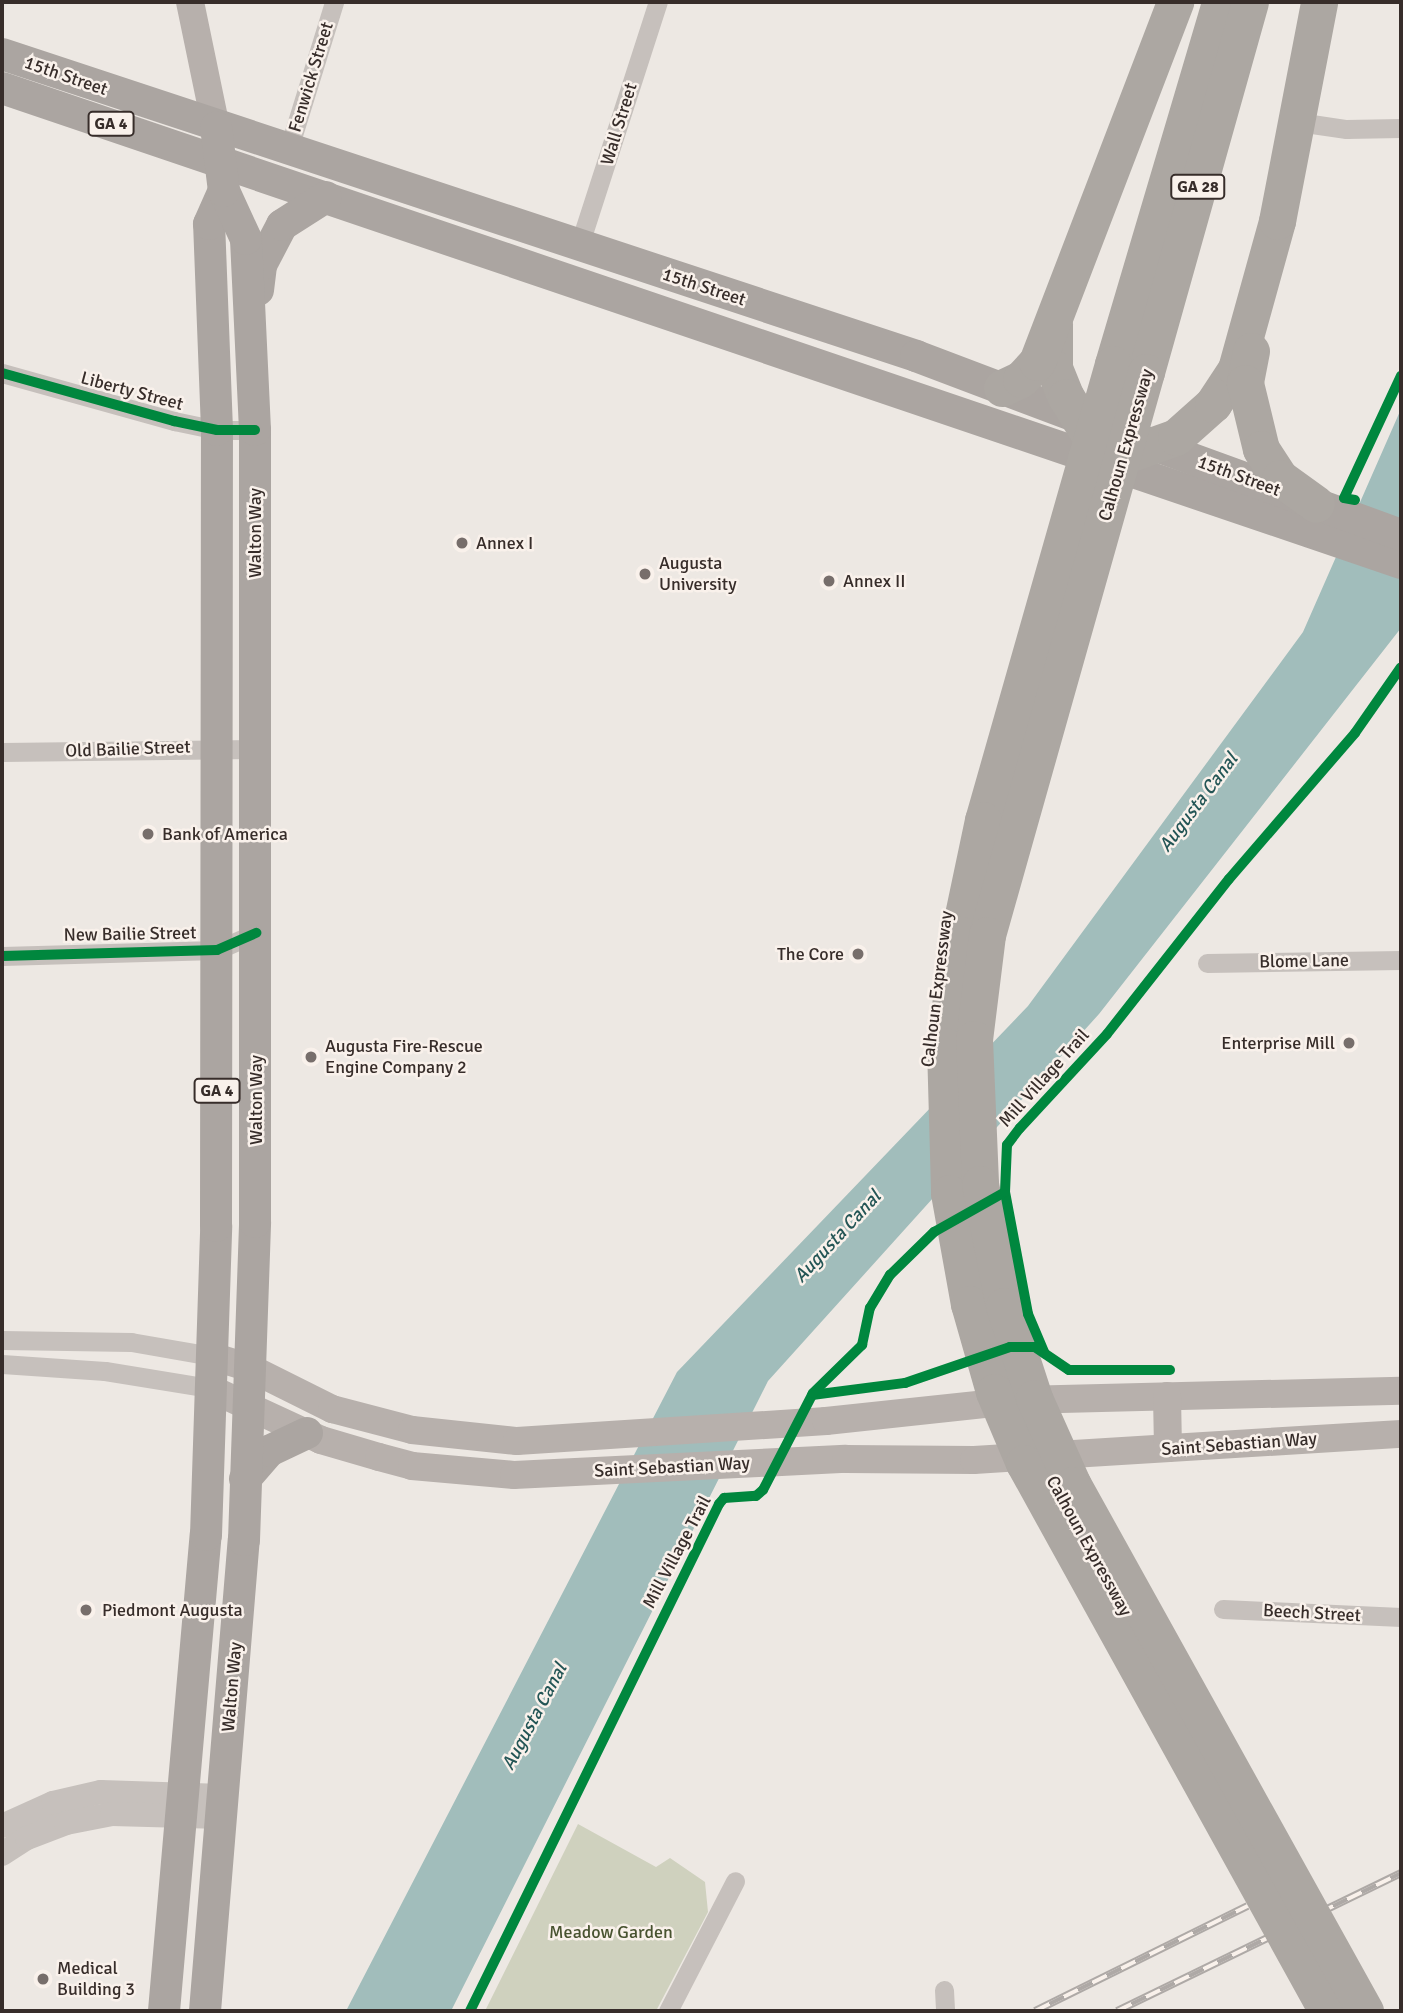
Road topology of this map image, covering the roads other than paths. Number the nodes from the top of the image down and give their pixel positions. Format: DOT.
graph roads {
  1 [pos="190,2"];
  2 [pos="334,2"];
  3 [pos="658,2"];
  4 [pos="1175,2"];
  5 [pos="1220,2"];
  6 [pos="1250,2"];
  7 [pos="1319,2"];
  8 [pos="2,54"];
  9 [pos="2,88"];
  10 [pos="1298,122"];
  11 [pos="216,127"];
  12 [pos="1401,128"];
  13 [pos="288,151"];
  14 [pos="222,176"];
  15 [pos="326,197"];
  16 [pos="579,246"];
  17 [pos="1251,318"];
  18 [pos="1054,324"];
  19 [pos="251,351"];
  20 [pos="1129,368"];
  21 [pos="2,373"];
  22 [pos="1002,388"];
  23 [pos="1078,417"];
  24 [pos="217,430"];
  25 [pos="255,430"];
  26 [pos="1154,445"];
  27 [pos="1106,462"];
  28 [pos="1316,504"];
  29 [pos="1348,529"];
  30 [pos="1401,535"];
  31 [pos="1401,563"];
  32 [pos="216,747"];
  33 [pos="254,749"];
  34 [pos="2,752"];
  35 [pos="256,933"];
  36 [pos="217,950"];
  37 [pos="2,956"];
  38 [pos="1401,960"];
  39 [pos="1208,963"];
  40 [pos="218,1059"];
  41 [pos="256,1060"];
  42 [pos="2,1340"];
  43 [pos="211,1356"];
  44 [pos="2,1364"];
  45 [pos="248,1367"];
  46 [pos="209,1388"];
  47 [pos="1401,1391"];
  48 [pos="1167,1396"];
  49 [pos="247,1404"];
  50 [pos="1401,1434"];
  51 [pos="314,1436"];
  52 [pos="1168,1448"];
  53 [pos="245,1479"];
  54 [pos="1223,1609"];
  55 [pos="1401,1618"];
  56 [pos="182,1806"];
  57 [pos="222,1807"];
  58 [pos="2,1826"];
  59 [pos="2,1854"];
  60 [pos="735,1881"];
  61 [pos="944,1990"];
  62 [pos="164,2011"];
  63 [pos="205,2011"];
  64 [pos="668,2011"];
  65 [pos="945,2011"];
  66 [pos="1327,2011"];
  67 [pos="1365,2011"];
  1 -- 11 [label="main road, Walton Way"];
  2 -- 13 [label="street, Fenwick Street"];
  3 -- 16 [label="street, Wall Street"];
  4 -- 18 [label="highway"];
  5 -- 20 [label="highway, Calhoun Expressway / GA 28"];
  6 -- 20 [label="highway, Calhoun Expressway / GA 28"];
  7 -- 10 [label="highway"];
  8 -- 11 [label="main road, 15th Street / GA 4"];
  9 -- 14 [label="main road, 15th Street / GA 4"];
  10 -- 12 [label="street"];
  10 -- 17 [label="highway"];
  11 -- 13 [label="main road, 15th Street"];
  11 -- 14 [label="main road, Walton Way / GA 4"];
  13 -- 16 [label="main road, 15th Street"];
  14 -- 15 [label="main road, 15th Street"];
  14 -- 19 [label="main road, Walton Way / GA 4"];
  14 -- 24 [label="main road, GA 4"];
  15 -- 19 [label="main road"];
  15 -- 27 [label="main road, 15th Street"];
  16 -- 22 [label="main road, 15th Street"];
  17 -- 26 [label="highway"];
  17 -- 28 [label="highway"];
  18 -- 22 [label="highway"];
  18 -- 23 [label="highway"];
  19 -- 25 [label="main road, Walton Way / GA 4"];
  20 -- 66 [label="highway, Calhoun Expressway / GA 28, bridge"];
  20 -- 67 [label="highway, Calhoun Expressway / GA 28, bridge"];
  21 -- 24 [label="street, Liberty Street"];
  22 -- 23 [label="main road, 15th Street"];
  23 -- 26 [label="main road, 15th Street"];
  23 -- 27 [label="highway"];
  24 -- 25 [label="street, Liberty Street"];
  24 -- 32 [label="main road, GA 4"];
  25 -- 33 [label="main road, Walton Way / GA 4"];
  26 -- 27 [label="highway"];
  26 -- 28 [label="main road, 15th Street"];
  27 -- 29 [label="main road, 15th Street"];
  28 -- 29 [label="main road, 15th Street"];
  29 -- 30 [label="main road, 15th Street"];
  29 -- 31 [label="main road, 15th Street"];
  32 -- 33 [label="street, Old Bailie Street"];
  32 -- 34 [label="street, Old Bailie Street"];
  32 -- 36 [label="main road, GA 4"];
  33 -- 35 [label="main road, Walton Way / GA 4"];
  35 -- 36 [label="street, New Bailie Street"];
  35 -- 41 [label="main road, Walton Way / GA 4"];
  36 -- 37 [label="street, New Bailie Street"];
  36 -- 40 [label="main road, GA 4"];
  38 -- 39 [label="street, Blome Lane"];
  40 -- 41 [label="main road"];
  40 -- 43 [label="main road, GA 4"];
  41 -- 45 [label="main road, Walton Way / GA 4"];
  42 -- 43 [label="street, Saint Sebastian Way"];
  43 -- 45 [label="main road, Saint Sebastian Way"];
  43 -- 46 [label="main road, GA 4"];
  44 -- 46 [label="street, Saint Sebastian Way"];
  45 -- 48 [label="main road, Saint Sebastian Way, bridge"];
  45 -- 49 [label="main road, Walton Way / GA 4"];
  46 -- 49 [label="main road, Saint Sebastian Way"];
  46 -- 56 [label="main road, GA 4"];
  47 -- 48 [label="main road, Saint Sebastian Way"];
  48 -- 52 [label="main road"];
  49 -- 51 [label="main road, Saint Sebastian Way"];
  49 -- 53 [label="main road, Walton Way / GA 4"];
  50 -- 52 [label="main road, Saint Sebastian Way"];
  51 -- 52 [label="main road, Saint Sebastian Way, bridge"];
  51 -- 53 [label="main road"];
  53 -- 57 [label="main road, Walton Way / GA 4"];
  54 -- 55 [label="street, Beech Street"];
  56 -- 57 [label="street"];
  56 -- 58 [label="street"];
  56 -- 59 [label="street"];
  56 -- 62 [label="main road, GA 4"];
  57 -- 63 [label="main road, Walton Way / GA 4"];
  60 -- 64 [label="street"];
  61 -- 65 [label="street"];
}
